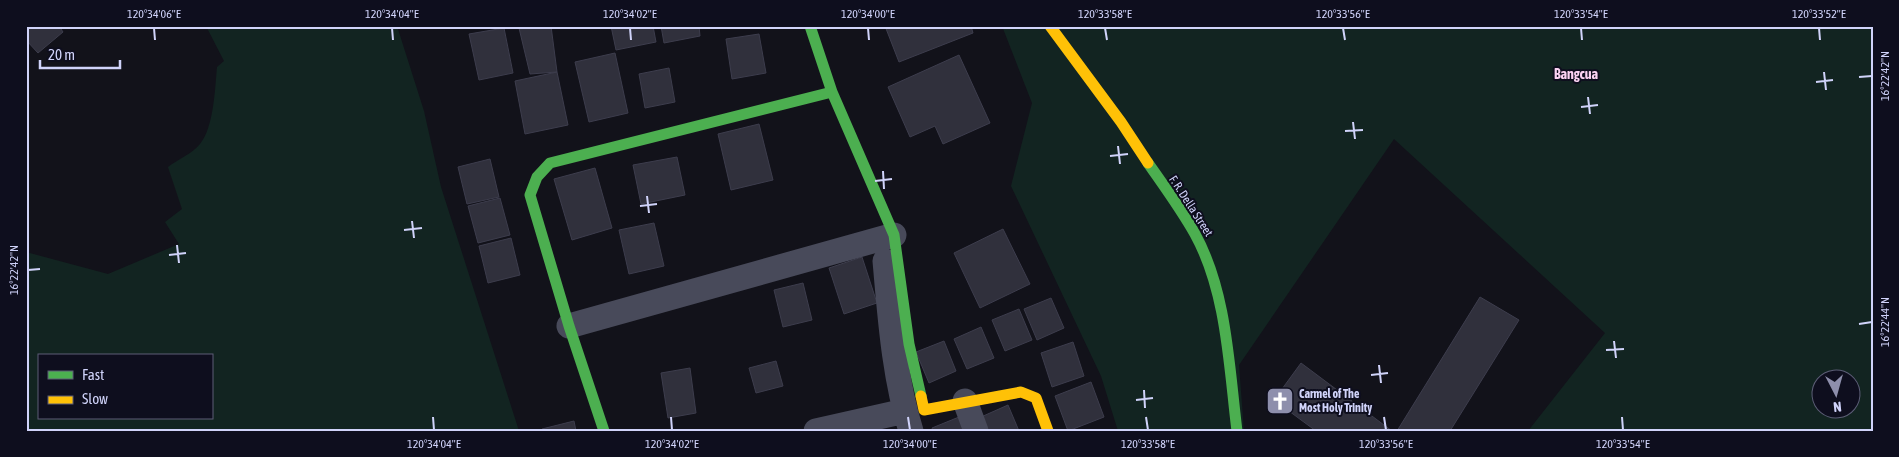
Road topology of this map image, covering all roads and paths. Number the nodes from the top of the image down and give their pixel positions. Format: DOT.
graph roads {
  1 [pos="810,26"];
  2 [pos="1050,26"];
  3 [pos="832,92"];
  4 [pos="888,237"];
  5 [pos="569,326"];
  6 [pos="965,401"];
  7 [pos="908,421"];
  8 [pos="604,431"];
  9 [pos="816,431"];
  10 [pos="976,431"];
  11 [pos="1048,431"];
  12 [pos="1236,431"];
  1 -- 3 [label="street"];
  2 -- 12 [label="street, F. R. Della Street"];
  3 -- 4 [label="street"];
  3 -- 5 [label="street"];
  4 -- 5 [label="street"];
  4 -- 6 [label="street"];
  4 -- 7 [label="street"];
  5 -- 8 [label="street"];
  6 -- 10 [label="street"];
  6 -- 11 [label="street"];
  7 -- 9 [label="street"];
}
